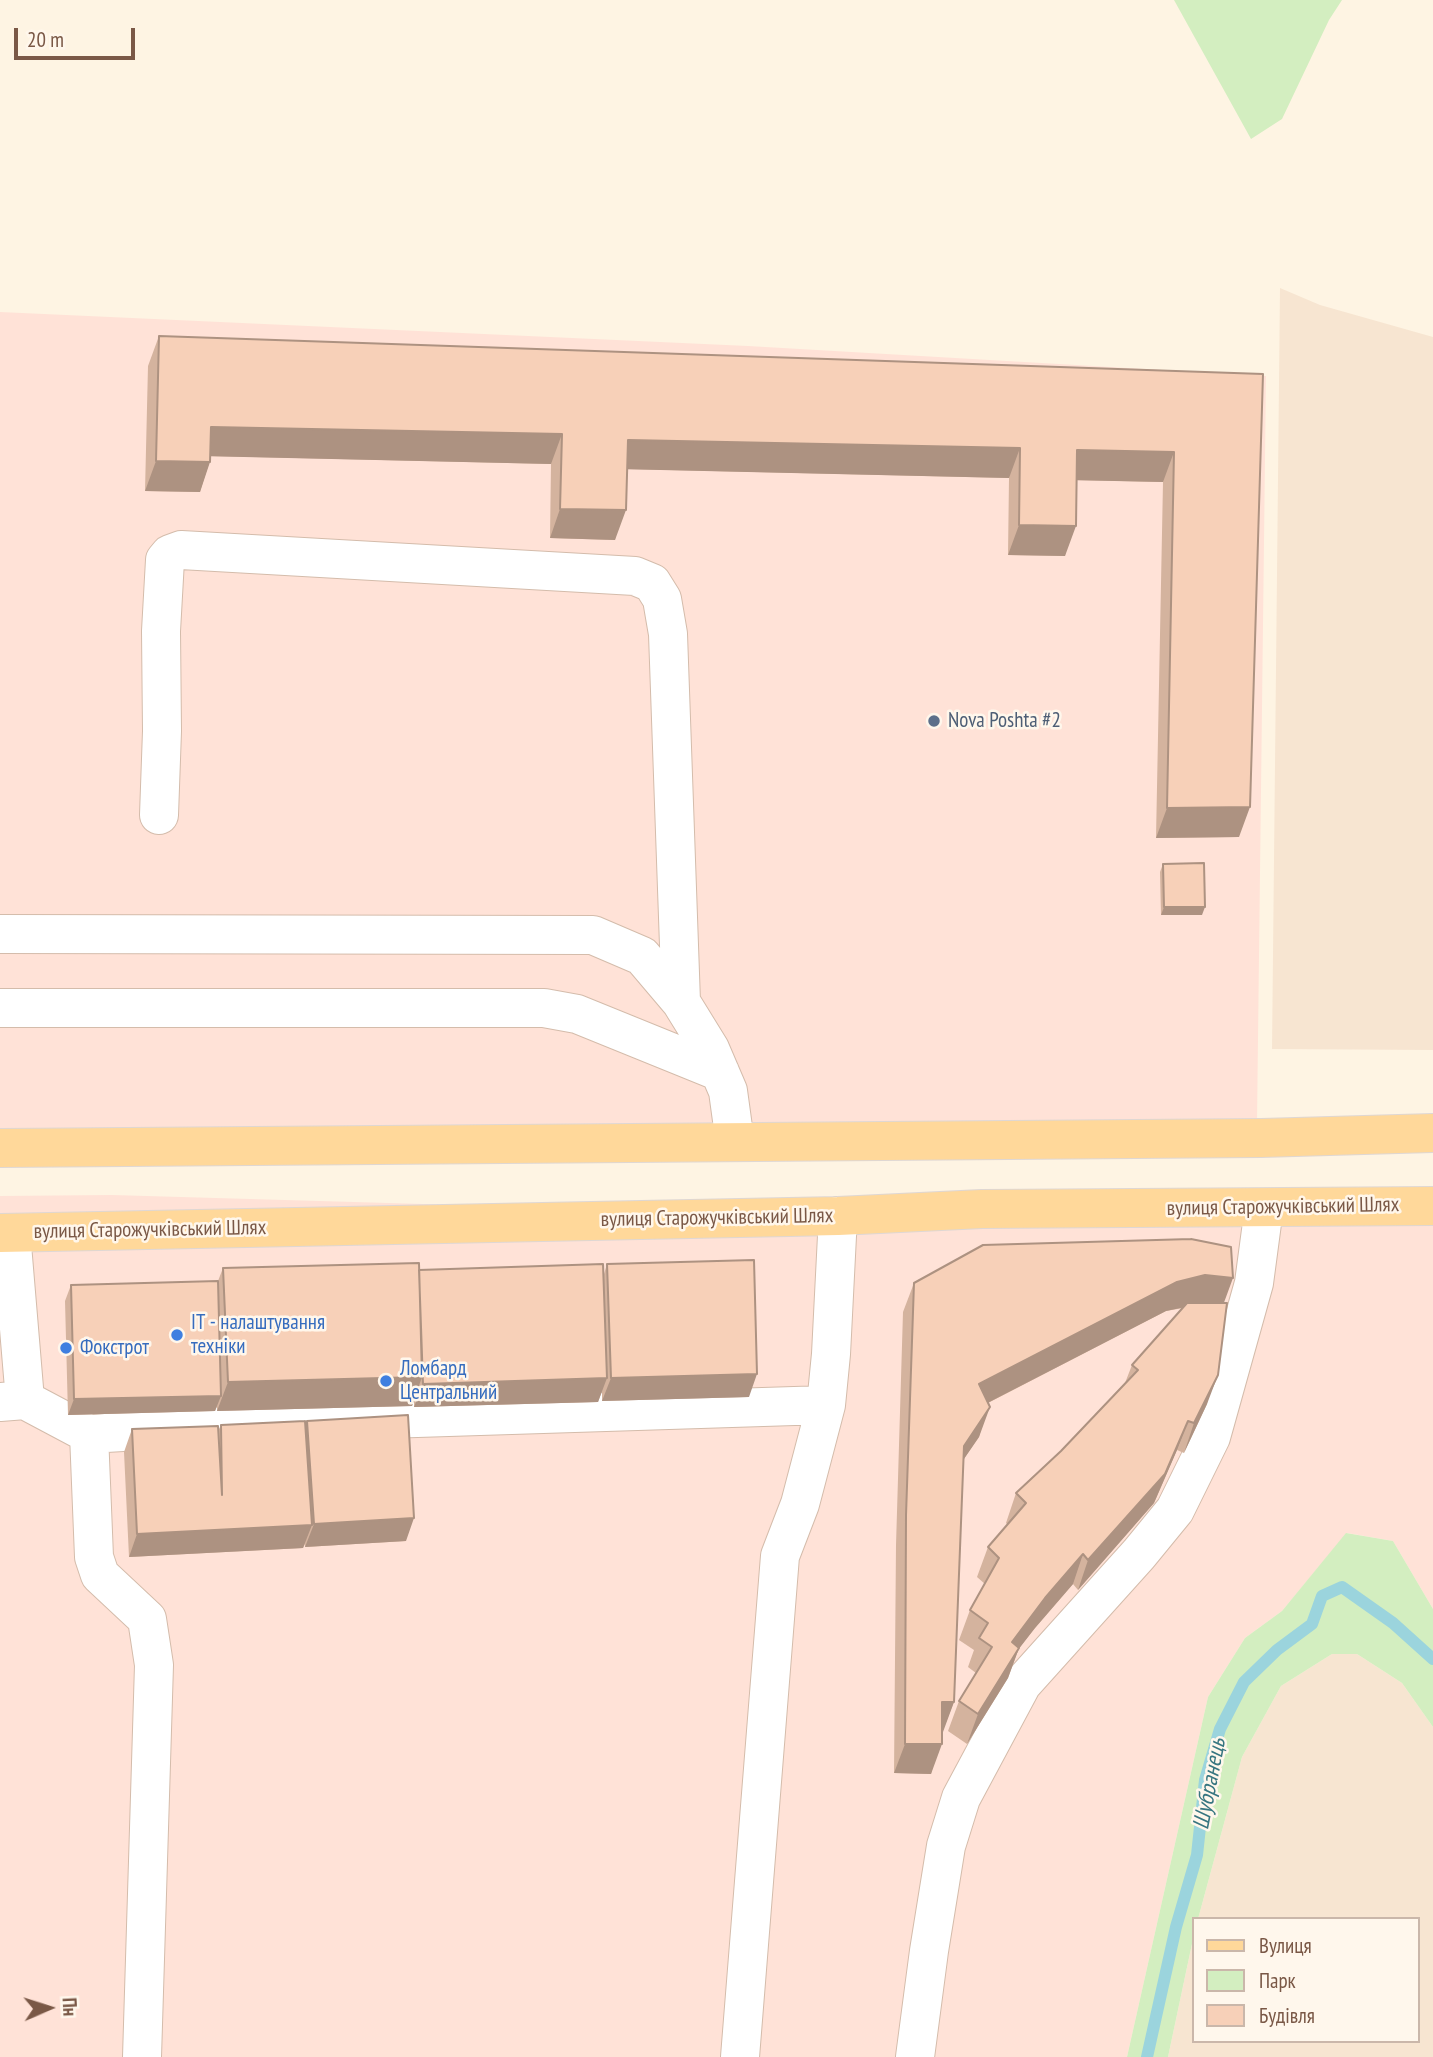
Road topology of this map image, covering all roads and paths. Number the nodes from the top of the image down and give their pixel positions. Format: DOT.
graph roads {
  1 [pos="159,815"];
  2 [pos="0,934"];
  3 [pos="681,1002"];
  4 [pos="0,1008"];
  5 [pos="720,1072"];
  6 [pos="1433,1133"];
  7 [pos="735,1142"];
  8 [pos="0,1148"];
  9 [pos="1433,1206"];
  10 [pos="1264,1208"];
  11 [pos="838,1216"];
  12 [pos="5,1233"];
  13 [pos="12,1401"];
  14 [pos="826,1405"];
  15 [pos="89,1434"];
  16 [pos="142,2057"];
  17 [pos="740,2057"];
  18 [pos="915,2057"];
  1 -- 3 [label="lane"];
  2 -- 3 [label="lane"];
  3 -- 5 [label="lane"];
  4 -- 5 [label="lane"];
  5 -- 7 [label="lane"];
  6 -- 7 [label="main road"];
  7 -- 8 [label="main road"];
  9 -- 10 [label="main road, вулиця Старожучківський Шлях"];
  10 -- 11 [label="main road, вулиця Старожучківський Шлях"];
  10 -- 18 [label="lane"];
  11 -- 12 [label="main road, вулиця Старожучківський Шлях"];
  11 -- 14 [label="lane"];
  12 -- 13 [label="lane"];
  13 -- 15 [label="lane"];
  14 -- 15 [label="lane"];
  14 -- 17 [label="lane"];
  15 -- 16 [label="lane"];
}
